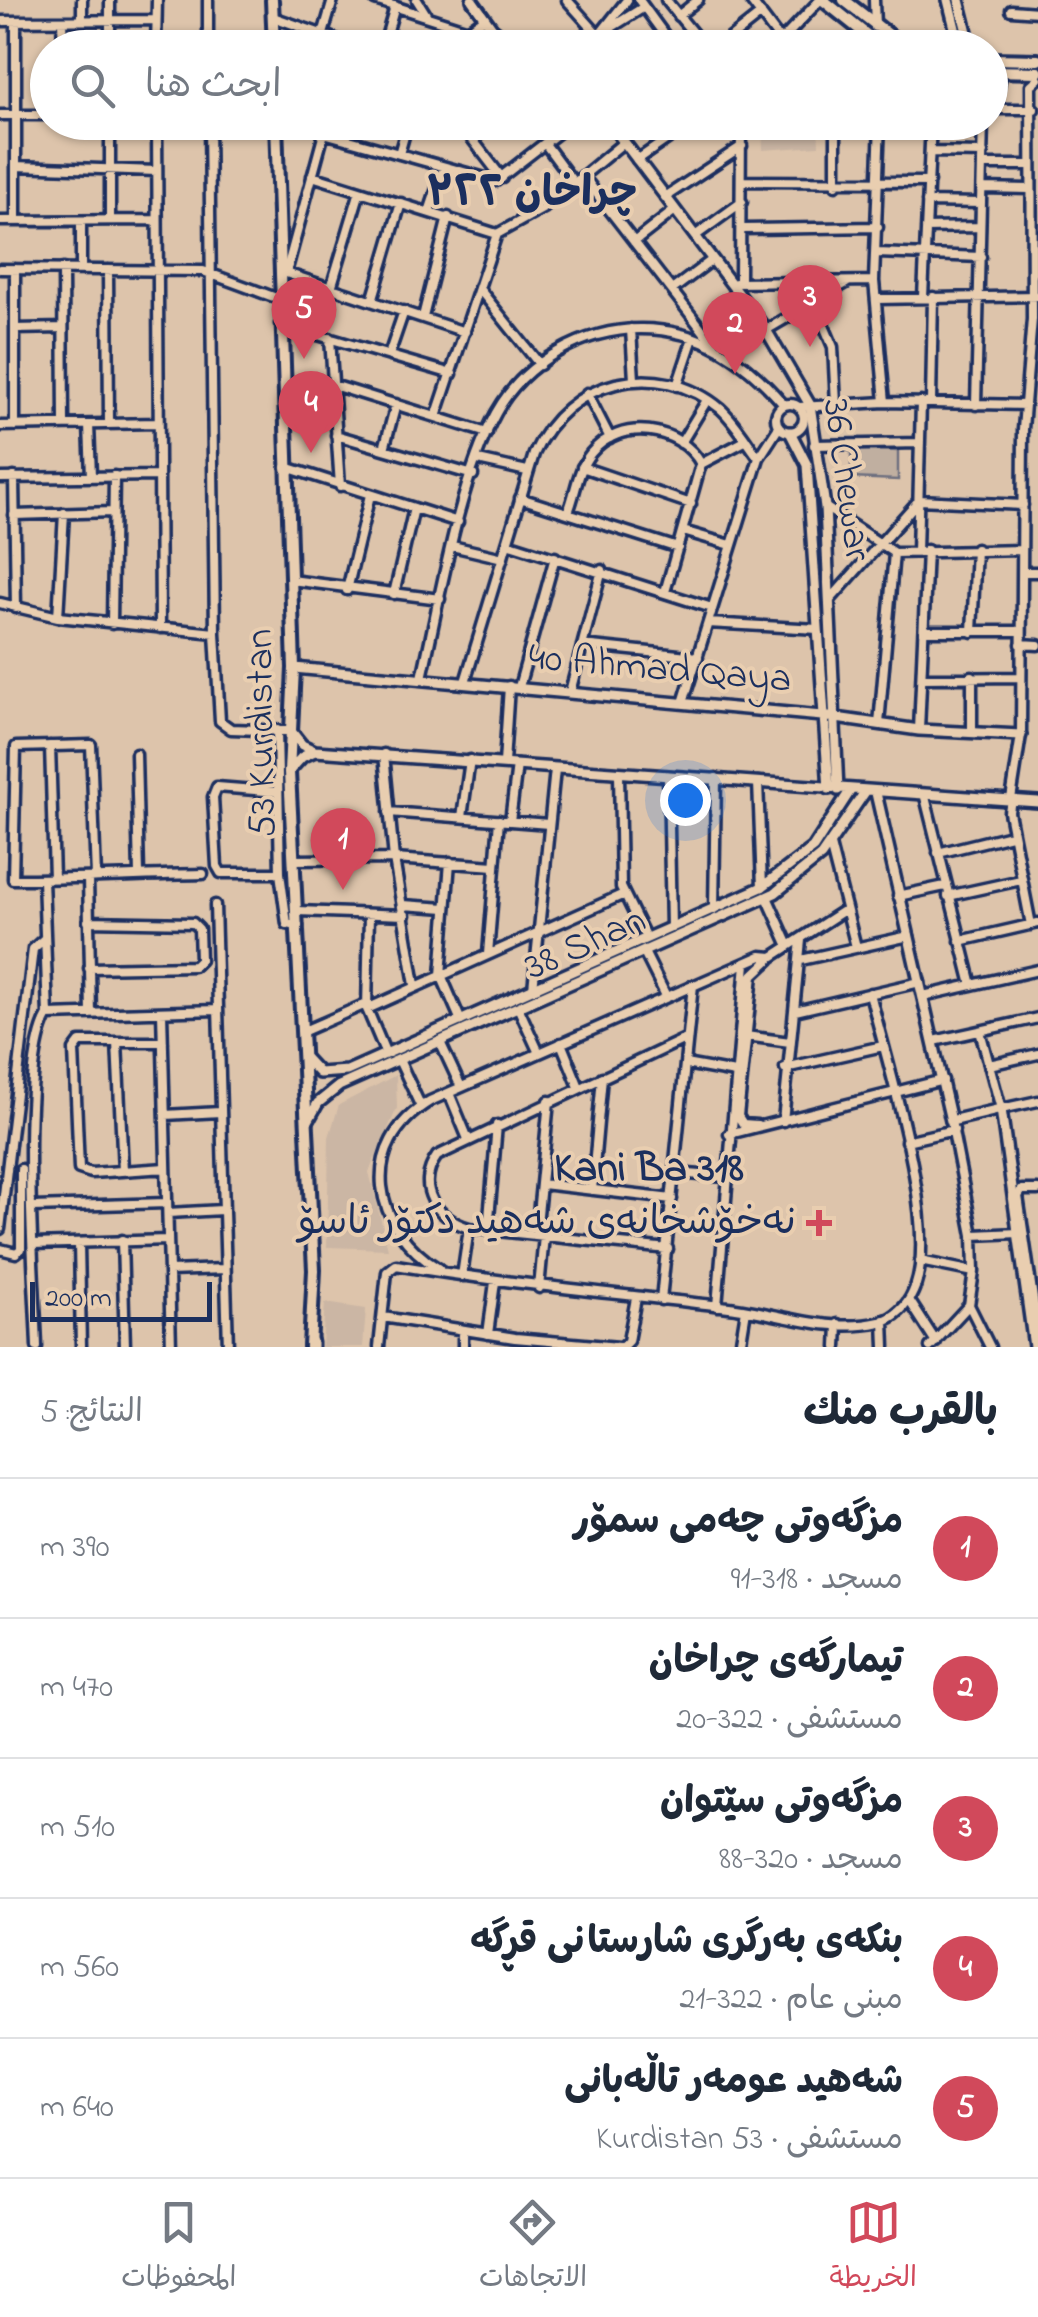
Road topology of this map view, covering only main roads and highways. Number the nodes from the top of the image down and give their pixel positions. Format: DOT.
graph roads {
  1 [pos="822,0"];
  2 [pos="844,0"];
  3 [pos="269,1"];
  4 [pos="854,8"];
  5 [pos="846,18"];
  6 [pos="273,30"];
  7 [pos="861,30"];
  8 [pos="879,30"];
  9 [pos="1008,60"];
  10 [pos="1038,60"];
  11 [pos="1008,73"];
  12 [pos="1036,77"];
  13 [pos="277,140"];
  14 [pos="310,1346"];
  1 -- 5 [label="main road"];
  2 -- 4 [label="main road"];
  3 -- 6 [label="main road"];
  4 -- 5 [label="main road"];
  4 -- 8 [label="main road"];
  5 -- 7 [label="main road"];
  9 -- 10 [label="main road"];
  11 -- 12 [label="main road"];
  13 -- 14 [label="main road, 53 Kurdistan"];
}
